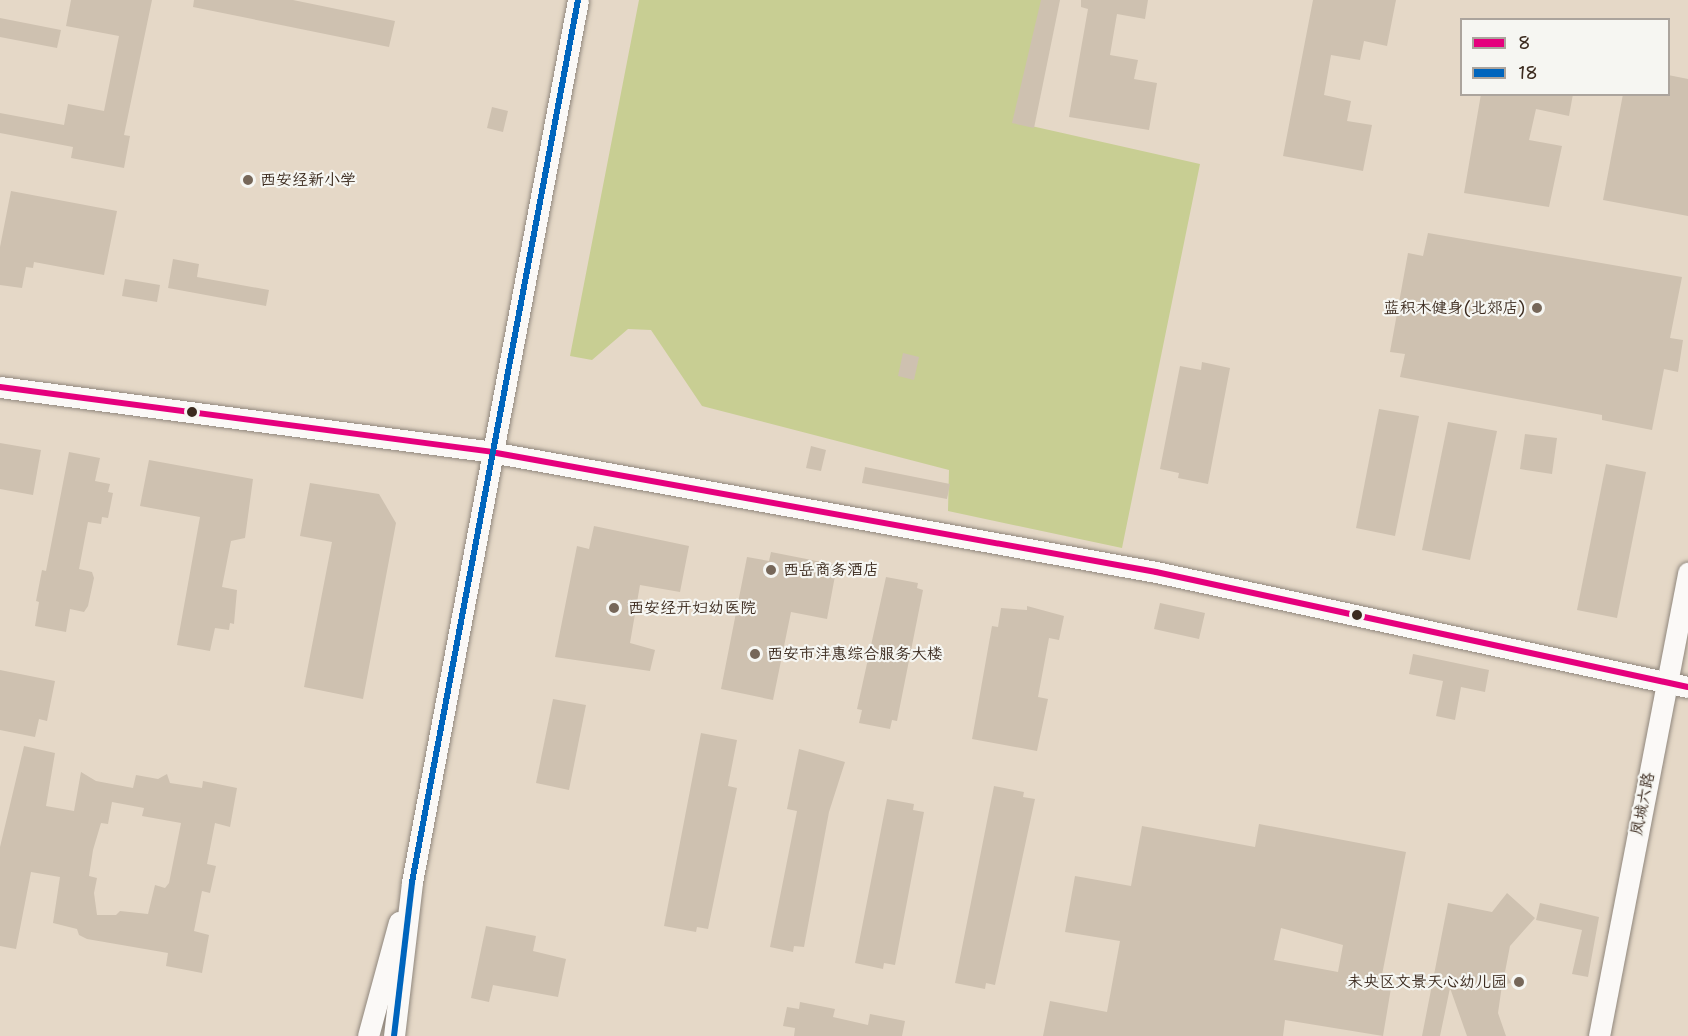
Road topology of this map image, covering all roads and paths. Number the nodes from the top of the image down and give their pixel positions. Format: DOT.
graph roads {
  1 [pos="578,0"];
  2 [pos="0,387"];
  3 [pos="491,452"];
  4 [pos="1688,572"];
  5 [pos="1666,682"];
  6 [pos="1688,687"];
  7 [pos="412,882"];
  8 [pos="368,1036"];
  9 [pos="394,1036"];
  10 [pos="1599,1036"];
  1 -- 3 [label="street"];
  2 -- 3 [label="street"];
  3 -- 5 [label="street"];
  3 -- 7 [label="street"];
  4 -- 5 [label="street, 凤城六路"];
  5 -- 6 [label="street"];
  5 -- 10 [label="street, 凤城六路"];
  7 -- 8 [label="street"];
  7 -- 9 [label="street"];
}
